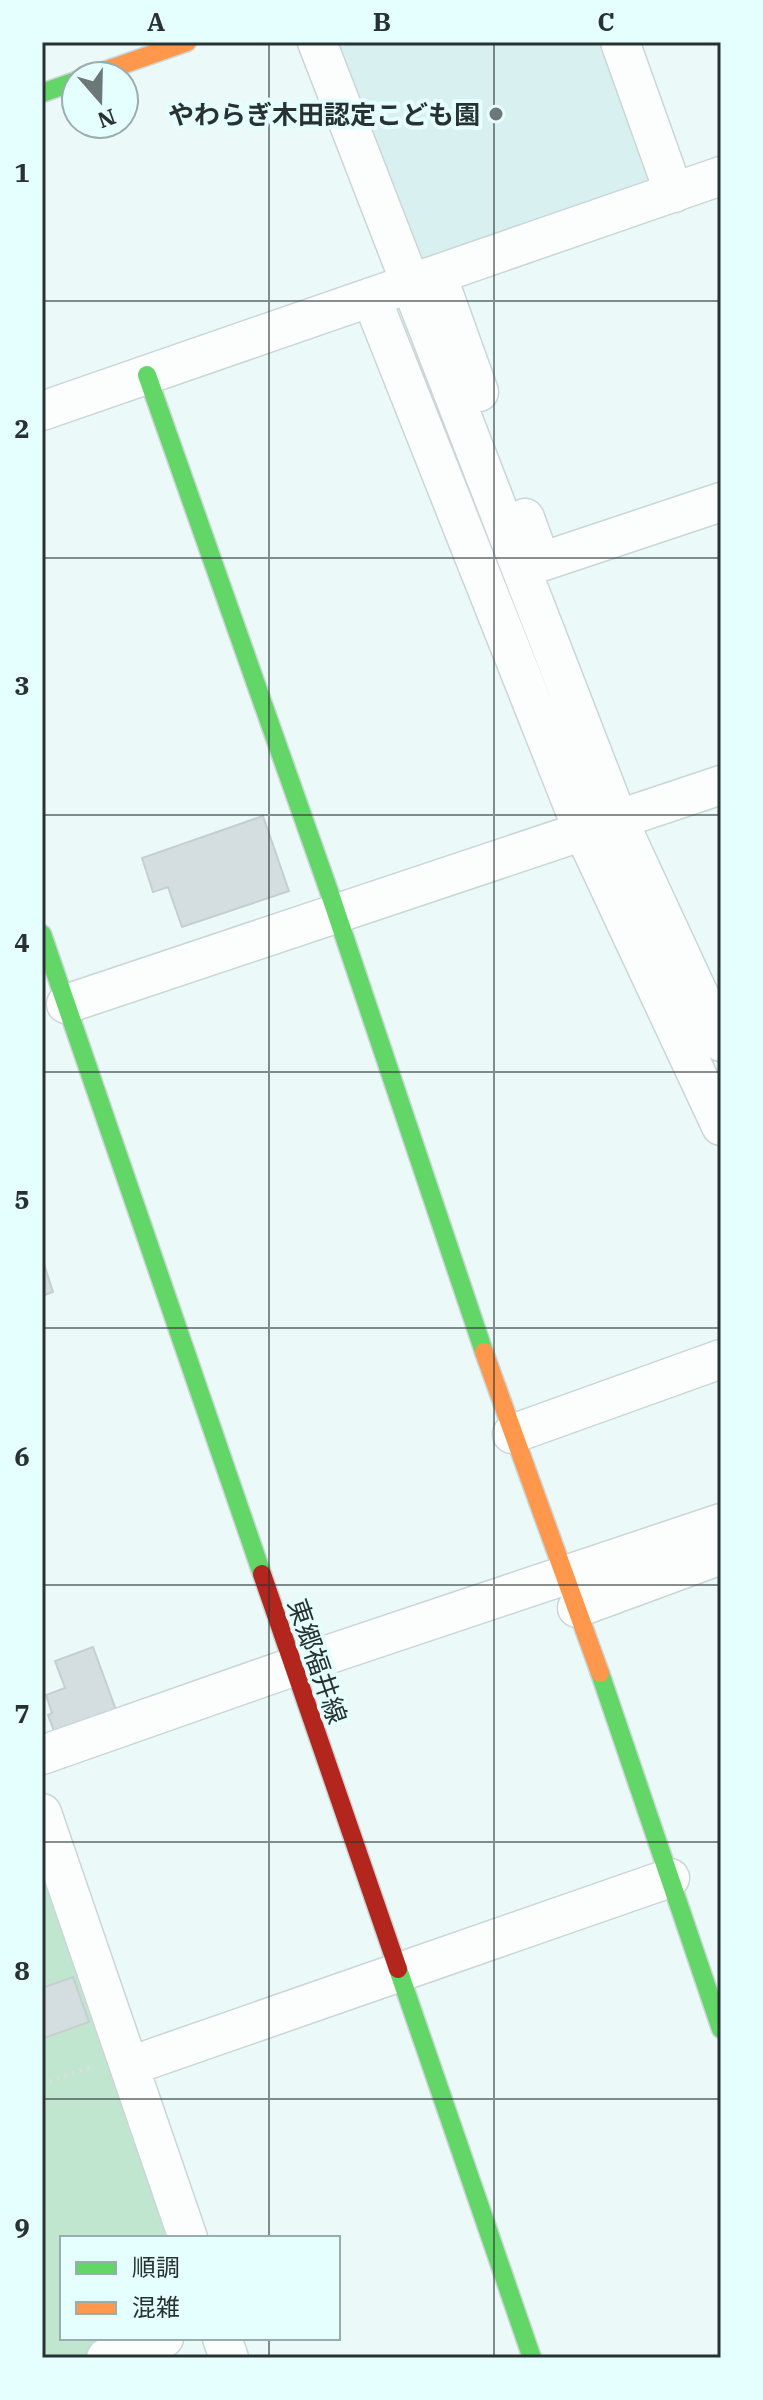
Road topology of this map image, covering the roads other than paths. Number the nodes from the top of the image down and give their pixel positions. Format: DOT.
graph roads {
  1 [pos="187,42"];
  2 [pos="317,42"];
  3 [pos="620,42"];
  4 [pos="136,60"];
  5 [pos="721,176"];
  6 [pos="674,193"];
  7 [pos="423,279"];
  8 [pos="371,297"];
  9 [pos="147,375"];
  10 [pos="42,411"];
  11 [pos="721,502"];
  12 [pos="721,785"];
  13 [pos="611,801"];
  14 [pos="583,831"];
  15 [pos="627,839"];
  16 [pos="337,913"];
  17 [pos="42,934"];
  18 [pos="60,1006"];
  19 [pos="721,1042"];
  20 [pos="721,1126"];
  21 [pos="721,1359"];
  22 [pos="512,1434"];
  23 [pos="721,1523"];
  24 [pos="721,1555"];
  25 [pos="572,1592"];
  26 [pos="293,1666"];
  27 [pos="42,1755"];
  28 [pos="42,1813"];
  29 [pos="670,1878"];
  30 [pos="399,1973"];
  31 [pos="721,2029"];
  32 [pos="115,2065"];
  33 [pos="187,2236"];
  34 [pos="158,2340"];
  35 [pos="106,2358"];
  36 [pos="532,2358"];
  1 -- 4 [label="street"];
  2 -- 7 [label="street"];
  3 -- 6 [label="street"];
  5 -- 6 [label="street"];
  6 -- 7 [label="street"];
  7 -- 8 [label="street"];
  7 -- 11 [label="street"];
  7 -- 13 [label="street"];
  8 -- 9 [label="street"];
  8 -- 14 [label="street"];
  9 -- 10 [label="street"];
  9 -- 16 [label="street"];
  12 -- 14 [label="street"];
  14 -- 16 [label="street"];
  14 -- 20 [label="street"];
  15 -- 19 [label="street"];
  16 -- 18 [label="street"];
  16 -- 22 [label="street"];
  17 -- 18 [label="street, 東郷福井線"];
  18 -- 26 [label="street, 東郷福井線"];
  21 -- 22 [label="street"];
  22 -- 25 [label="street"];
  23 -- 25 [label="street"];
  24 -- 25 [label="street"];
  25 -- 26 [label="street"];
  25 -- 29 [label="street"];
  26 -- 27 [label="street"];
  26 -- 30 [label="street, 東郷福井線"];
  28 -- 32 [label="street"];
  29 -- 30 [label="street"];
  29 -- 31 [label="street"];
  30 -- 32 [label="street"];
  30 -- 36 [label="street, 東郷福井線"];
  32 -- 33 [label="street"];
  34 -- 35 [label="street"];
}
